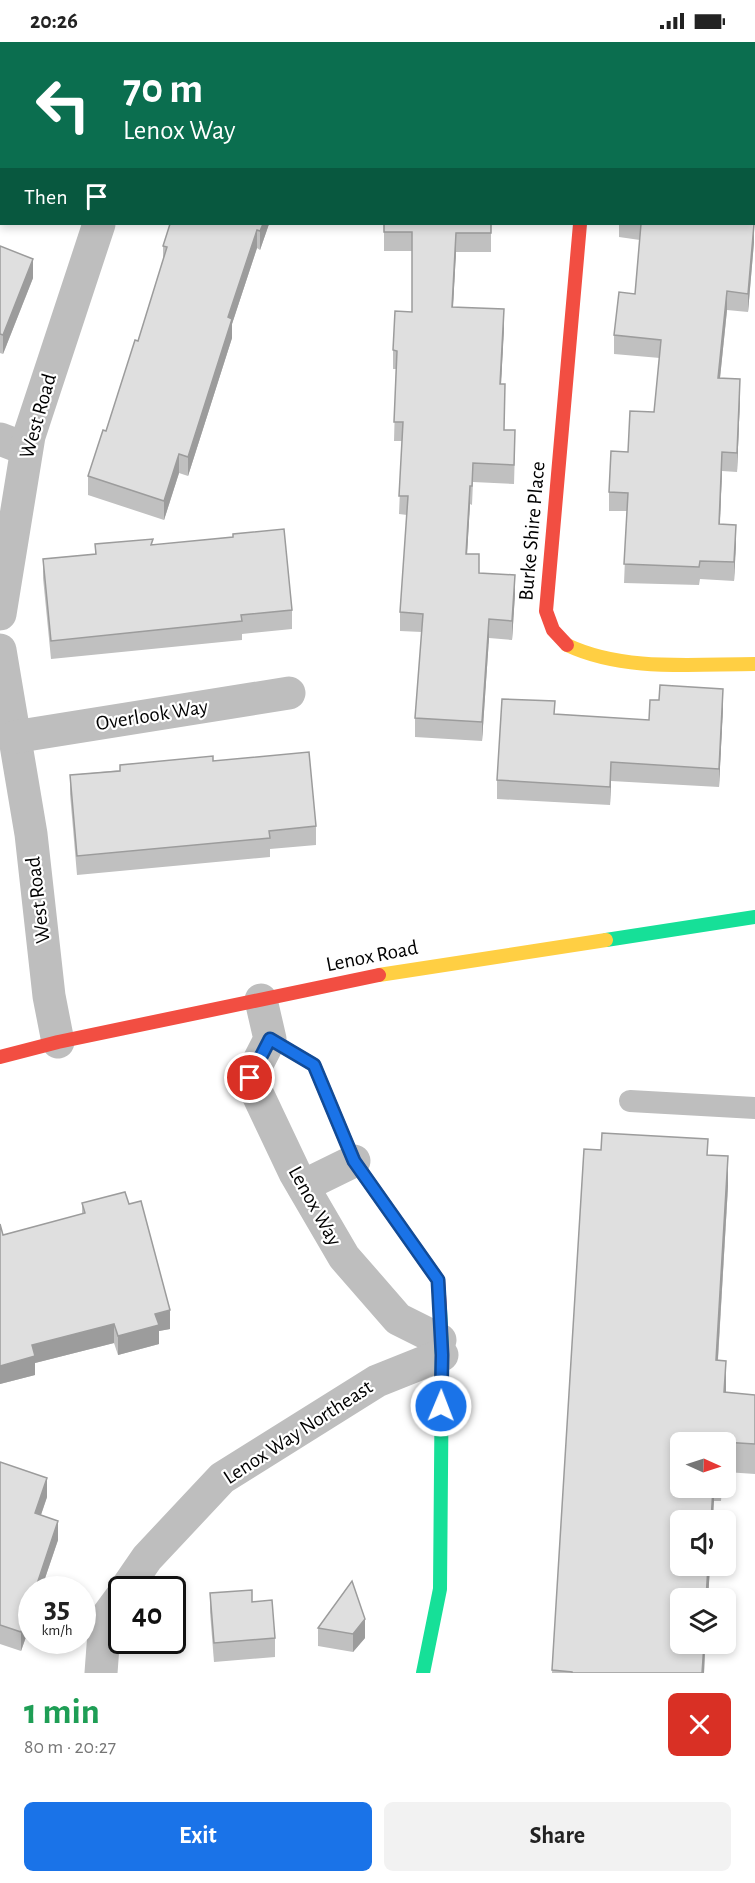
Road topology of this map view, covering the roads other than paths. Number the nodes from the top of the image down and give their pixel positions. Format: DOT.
graph roads {
  1 [pos="99,225"];
  2 [pos="580,225"];
  3 [pos="13,444"];
  4 [pos="0,614"];
  5 [pos="0,650"];
  6 [pos="755,664"];
  7 [pos="289,693"];
  8 [pos="14,738"];
  9 [pos="755,917"];
  10 [pos="261,1000"];
  11 [pos="270,1039"];
  12 [pos="58,1042"];
  13 [pos="0,1057"];
  14 [pos="630,1101"];
  15 [pos="755,1108"];
  16 [pos="354,1161"];
  17 [pos="303,1186"];
  18 [pos="441,1348"];
  19 [pos="135,1576"];
  20 [pos="108,1615"];
  21 [pos="100,1673"];
  22 [pos="423,1673"];
  1 -- 3 [label="street, West Road"];
  2 -- 6 [label="street, Burke Shire Place"];
  3 -- 4 [label="street, West Road"];
  5 -- 8 [label="street, West Road"];
  7 -- 8 [label="street, Overlook Way"];
  8 -- 12 [label="street, West Road"];
  9 -- 10 [label="street, Lenox Road"];
  10 -- 11 [label="street"];
  10 -- 12 [label="street, Lenox Road"];
  11 -- 16 [label="street"];
  11 -- 17 [label="street, Lenox Way"];
  12 -- 13 [label="street, Lenox Road"];
  14 -- 15 [label="lane"];
  16 -- 17 [label="street"];
  16 -- 18 [label="street"];
  17 -- 18 [label="street, Lenox Way"];
  18 -- 19 [label="street, Lenox Way Northeast"];
  18 -- 22 [label="street"];
  20 -- 21 [label="street"];
}
